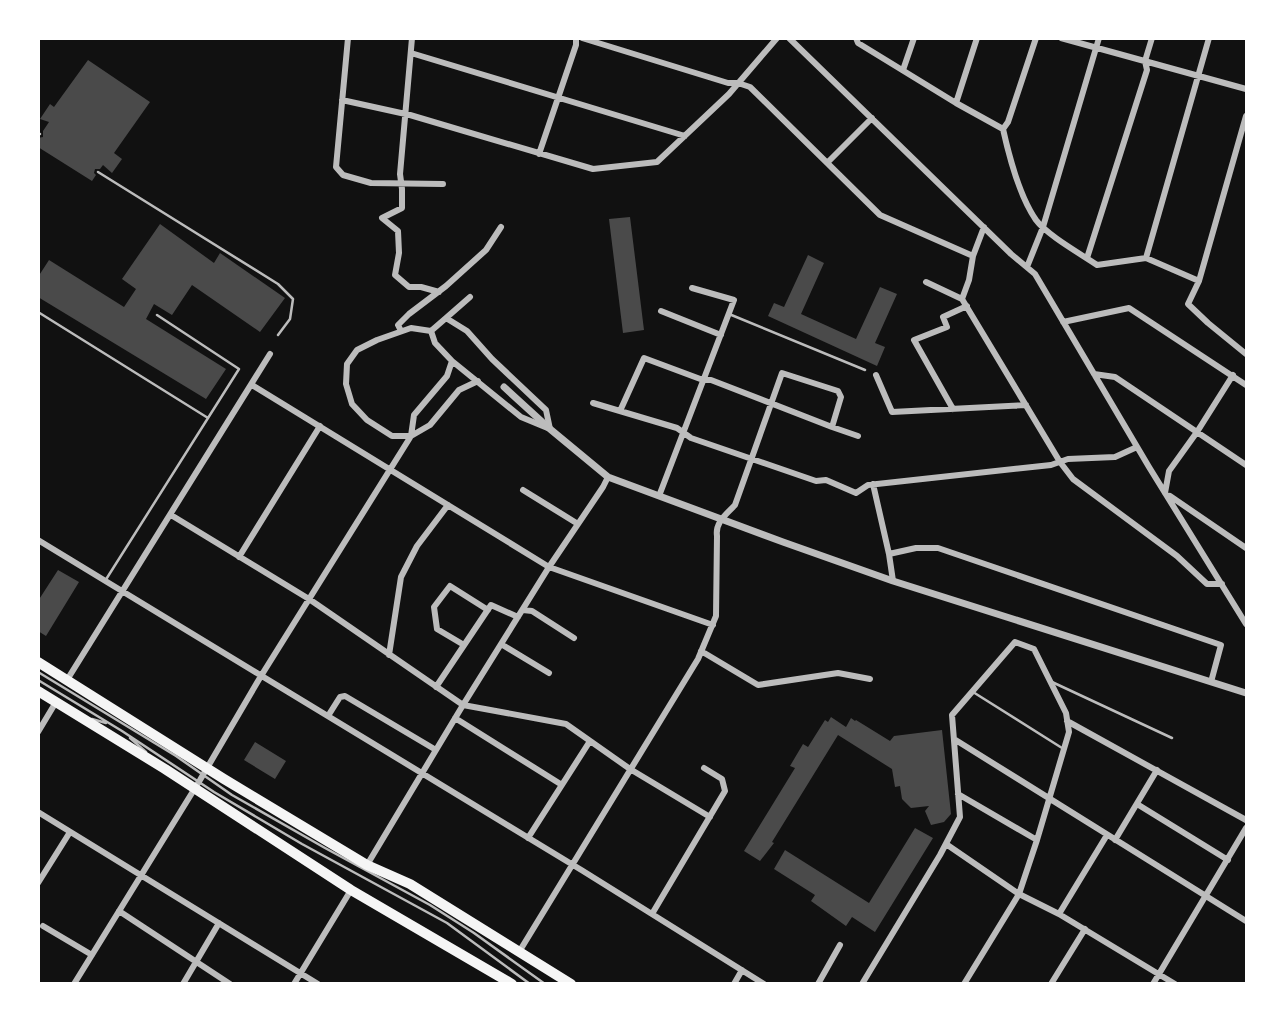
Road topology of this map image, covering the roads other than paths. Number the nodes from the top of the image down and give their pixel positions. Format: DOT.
graph roads {
  1 [pos="348,38"];
  2 [pos="412,38"];
  3 [pos="576,38"];
  4 [pos="582,38"];
  5 [pos="777,38"];
  6 [pos="789,38"];
  7 [pos="856,38"];
  8 [pos="914,38"];
  9 [pos="977,38"];
  10 [pos="1036,38"];
  11 [pos="1061,38"];
  12 [pos="1099,38"];
  13 [pos="1152,38"];
  14 [pos="1209,38"];
  15 [pos="1096,48"];
  16 [pos="411,53"];
  17 [pos="1145,61"];
  18 [pos="903,70"];
  19 [pos="1198,77"];
  20 [pos="738,83"];
  21 [pos="1247,89"];
  22 [pos="558,99"];
  23 [pos="342,100"];
  24 [pos="956,103"];
  25 [pos="405,114"];
  26 [pos="1247,116"];
  27 [pos="872,118"];
  28 [pos="1003,129"];
  29 [pos="685,136"];
  30 [pos="539,154"];
  31 [pos="827,163"];
  32 [pos="98,172"];
  33 [pos="443,184"];
  34 [pos="401,185"];
  35 [pos="501,227"];
  36 [pos="984,227"];
  37 [pos="1043,227"];
  38 [pos="973,256"];
  39 [pos="1087,258"];
  40 [pos="1146,258"];
  41 [pos="1027,267"];
  42 [pos="1199,281"];
  43 [pos="926,282"];
  44 [pos="692,288"];
  45 [pos="439,292"];
  46 [pos="470,297"];
  47 [pos="962,299"];
  48 [pos="967,306"];
  49 [pos="661,311"];
  50 [pos="38,312"];
  51 [pos="729,314"];
  52 [pos="157,316"];
  53 [pos="446,318"];
  54 [pos="1063,322"];
  55 [pos="401,331"];
  56 [pos="432,331"];
  57 [pos="278,335"];
  58 [pos="721,335"];
  59 [pos="271,354"];
  60 [pos="1247,354"];
  61 [pos="452,361"];
  62 [pos="865,370"];
  63 [pos="1094,374"];
  64 [pos="876,375"];
  65 [pos="1233,375"];
  66 [pos="704,380"];
  67 [pos="478,381"];
  68 [pos="252,384"];
  69 [pos="1247,385"];
  70 [pos="504,387"];
  71 [pos="593,403"];
  72 [pos="771,403"];
  73 [pos="1026,405"];
  74 [pos="953,409"];
  75 [pos="620,411"];
  76 [pos="208,418"];
  77 [pos="320,426"];
  78 [pos="832,428"];
  79 [pos="550,429"];
  80 [pos="683,432"];
  81 [pos="1197,432"];
  82 [pos="411,436"];
  83 [pos="858,436"];
  84 [pos="1137,447"];
  85 [pos="751,459"];
  86 [pos="1060,462"];
  87 [pos="1247,465"];
  88 [pos="390,470"];
  89 [pos="608,477"];
  90 [pos="873,484"];
  91 [pos="523,490"];
  92 [pos="1165,493"];
  93 [pos="659,496"];
  94 [pos="448,505"];
  95 [pos="171,515"];
  96 [pos="721,519"];
  97 [pos="578,524"];
  98 [pos="38,540"];
  99 [pos="1247,548"];
  100 [pos="889,554"];
  101 [pos="239,556"];
  102 [pos="549,567"];
  103 [pos="105,581"];
  104 [pos="893,581"];
  105 [pos="1222,584"];
  106 [pos="123,592"];
  107 [pos="309,599"];
  108 [pos="488,610"];
  109 [pos="523,610"];
  110 [pos="518,617"];
  111 [pos="1247,624"];
  112 [pos="713,625"];
  113 [pos="574,638"];
  114 [pos="501,644"];
  115 [pos="464,645"];
  116 [pos="701,651"];
  117 [pos="389,654"];
  118 [pos="38,662"];
  119 [pos="38,672"];
  120 [pos="549,673"];
  121 [pos="261,676"];
  122 [pos="870,679"];
  123 [pos="38,680"];
  124 [pos="67,680"];
  125 [pos="1049,681"];
  126 [pos="1211,682"];
  127 [pos="436,687"];
  128 [pos="38,691"];
  129 [pos="972,692"];
  130 [pos="1247,693"];
  131 [pos="56,702"];
  132 [pos="463,705"];
  133 [pos="72,712"];
  134 [pos="328,716"];
  135 [pos="455,718"];
  136 [pos="1067,721"];
  137 [pos="111,724"];
  138 [pos="122,731"];
  139 [pos="38,732"];
  140 [pos="1172,738"];
  141 [pos="954,739"];
  142 [pos="590,741"];
  143 [pos="436,750"];
  144 [pos="1065,750"];
  145 [pos="704,768"];
  146 [pos="165,769"];
  147 [pos="630,769"];
  148 [pos="1157,770"];
  149 [pos="205,771"];
  150 [pos="422,774"];
  151 [pos="196,785"];
  152 [pos="562,785"];
  153 [pos="958,794"];
  154 [pos="1049,799"];
  155 [pos="1137,804"];
  156 [pos="38,812"];
  157 [pos="710,817"];
  158 [pos="1247,820"];
  159 [pos="1247,828"];
  160 [pos="70,832"];
  161 [pos="1107,835"];
  162 [pos="528,838"];
  163 [pos="1037,840"];
  164 [pos="1115,840"];
  165 [pos="946,844"];
  166 [pos="1228,860"];
  167 [pos="571,864"];
  168 [pos="367,865"];
  169 [pos="141,875"];
  170 [pos="38,883"];
  171 [pos="351,891"];
  172 [pos="1019,894"];
  173 [pos="1206,896"];
  174 [pos="119,911"];
  175 [pos="652,914"];
  176 [pos="1059,914"];
  177 [pos="1247,921"];
  178 [pos="219,923"];
  179 [pos="43,926"];
  180 [pos="1085,929"];
  181 [pos="841,945"];
  182 [pos="519,952"];
  183 [pos="92,955"];
  184 [pos="197,961"];
  185 [pos="742,970"];
  186 [pos="300,973"];
  187 [pos="1159,974"];
  188 [pos="499,981"];
  189 [pos="1056,982"];
  190 [pos="74,984"];
  191 [pos="184,984"];
  192 [pos="230,984"];
  193 [pos="294,984"];
  194 [pos="318,984"];
  195 [pos="512,984"];
  196 [pos="530,984"];
  197 [pos="545,984"];
  198 [pos="571,984"];
  199 [pos="734,984"];
  200 [pos="764,984"];
  201 [pos="818,984"];
  202 [pos="862,984"];
  203 [pos="964,984"];
  204 [pos="1153,984"];
  205 [pos="1175,984"];
  1 -- 23 [label="street"];
  2 -- 16 [label="street"];
  3 -- 22 [label="street"];
  4 -- 20 [label="street"];
  5 -- 20 [label="street"];
  6 -- 27 [label="street"];
  7 -- 18 [label="street"];
  8 -- 18 [label="street"];
  9 -- 24 [label="street"];
  10 -- 28 [label="street"];
  11 -- 15 [label="street"];
  12 -- 15 [label="street"];
  13 -- 17 [label="street"];
  14 -- 19 [label="street"];
  15 -- 17 [label="street"];
  15 -- 37 [label="street"];
  16 -- 22 [label="street"];
  16 -- 25 [label="street"];
  17 -- 19 [label="street"];
  17 -- 39 [label="street"];
  18 -- 24 [label="street"];
  19 -- 21 [label="street"];
  19 -- 40 [label="street"];
  20 -- 29 [label="street"];
  20 -- 31 [label="street"];
  22 -- 29 [label="street"];
  22 -- 30 [label="street"];
  23 -- 25 [label="street"];
  23 -- 34 [label="street"];
  24 -- 28 [label="street"];
  25 -- 30 [label="street"];
  25 -- 34 [label="street"];
  26 -- 42 [label="street"];
  27 -- 31 [label="street"];
  27 -- 36 [label="street"];
  28 -- 37 [label="street"];
  29 -- 30 [label="street"];
  31 -- 38 [label="street"];
  32 -- 57 [label="lane"];
  33 -- 34 [label="street"];
  34 -- 45 [label="street"];
  35 -- 45 [label="street"];
  36 -- 38 [label="street"];
  36 -- 41 [label="street"];
  37 -- 39 [label="street"];
  37 -- 41 [label="street"];
  38 -- 47 [label="street"];
  39 -- 40 [label="street"];
  40 -- 42 [label="street"];
  41 -- 54 [label="street"];
  42 -- 60 [label="street"];
  43 -- 47 [label="street"];
  44 -- 51 [label="street"];
  45 -- 55 [label="street"];
  46 -- 53 [label="street"];
  47 -- 48 [label="street"];
  48 -- 73 [label="street"];
  48 -- 74 [label="street"];
  49 -- 58 [label="street"];
  50 -- 76 [label="lane"];
  51 -- 58 [label="street"];
  51 -- 62 [label="lane"];
  52 -- 76 [label="lane"];
  53 -- 56 [label="street"];
  53 -- 79 [label="street"];
  54 -- 63 [label="street"];
  54 -- 65 [label="street"];
  55 -- 56 [label="street"];
  55 -- 82 [label="street"];
  56 -- 61 [label="street"];
  58 -- 66 [label="street"];
  59 -- 68 [label="street"];
  61 -- 67 [label="street"];
  61 -- 82 [label="street"];
  63 -- 81 [label="street"];
  63 -- 84 [label="street"];
  64 -- 74 [label="street"];
  65 -- 69 [label="street"];
  65 -- 81 [label="street"];
  66 -- 72 [label="street"];
  66 -- 75 [label="street"];
  66 -- 80 [label="street"];
  67 -- 79 [label="street"];
  67 -- 82 [label="street"];
  68 -- 77 [label="street"];
  68 -- 95 [label="street"];
  70 -- 79 [label="street"];
  71 -- 75 [label="street"];
  72 -- 78 [label="street"];
  72 -- 78 [label="street"];
  72 -- 85 [label="street"];
  73 -- 74 [label="street"];
  73 -- 86 [label="street"];
  75 -- 80 [label="street"];
  76 -- 103 [label="lane"];
  77 -- 88 [label="street"];
  77 -- 101 [label="street"];
  78 -- 83 [label="street"];
  79 -- 89 [label="street"];
  80 -- 85 [label="street"];
  80 -- 93 [label="street"];
  81 -- 87 [label="street"];
  81 -- 92 [label="street"];
  82 -- 88 [label="street"];
  84 -- 86 [label="street"];
  84 -- 92 [label="street"];
  85 -- 90 [label="street"];
  85 -- 96 [label="street"];
  86 -- 90 [label="street"];
  86 -- 105 [label="street"];
  88 -- 94 [label="street"];
  88 -- 107 [label="street"];
  89 -- 93 [label="street"];
  89 -- 97 [label="street"];
  90 -- 100 [label="street"];
  91 -- 97 [label="street"];
  92 -- 99 [label="street"];
  92 -- 105 [label="street"];
  93 -- 96 [label="street"];
  94 -- 102 [label="street"];
  94 -- 117 [label="street"];
  95 -- 101 [label="street"];
  95 -- 106 [label="street"];
  96 -- 104 [label="street"];
  96 -- 112 [label="street"];
  97 -- 102 [label="street"];
  98 -- 103 [label="street"];
  100 -- 104 [label="street"];
  100 -- 126 [label="street"];
  101 -- 107 [label="street"];
  102 -- 109 [label="street"];
  102 -- 112 [label="street"];
  103 -- 106 [label="street"];
  104 -- 126 [label="street"];
  105 -- 111 [label="street"];
  106 -- 121 [label="street"];
  106 -- 124 [label="street"];
  107 -- 117 [label="street"];
  107 -- 121 [label="street"];
  108 -- 110 [label="street"];
  108 -- 115 [label="street"];
  108 -- 115 [label="street"];
  109 -- 110 [label="street"];
  109 -- 113 [label="street"];
  110 -- 114 [label="street"];
  112 -- 116 [label="street"];
  114 -- 120 [label="street"];
  114 -- 132 [label="street"];
  115 -- 127 [label="street"];
  116 -- 122 [label="street"];
  116 -- 147 [label="street"];
  117 -- 127 [label="street"];
  118 -- 124 [label="main road"];
  119 -- 149 [label="lane"];
  121 -- 134 [label="street"];
  121 -- 149 [label="street"];
  123 -- 137 [label="lane"];
  124 -- 149 [label="main road"];
  125 -- 129 [label="street"];
  125 -- 136 [label="street"];
  125 -- 140 [label="lane"];
  126 -- 130 [label="street"];
  127 -- 132 [label="street"];
  128 -- 131 [label="main road"];
  129 -- 141 [label="street"];
  129 -- 144 [label="lane"];
  131 -- 133 [label="main road"];
  131 -- 139 [label="street"];
  132 -- 135 [label="street"];
  132 -- 142 [label="street"];
  133 -- 137 [label="lane"];
  133 -- 146 [label="main road"];
  134 -- 143 [label="street"];
  134 -- 150 [label="street"];
  135 -- 143 [label="street"];
  135 -- 152 [label="street"];
  136 -- 144 [label="street"];
  136 -- 148 [label="street"];
  137 -- 138 [label="lane"];
  138 -- 146 [label="lane"];
  138 -- 151 [label="lane"];
  141 -- 153 [label="street"];
  141 -- 154 [label="street"];
  142 -- 147 [label="street"];
  142 -- 152 [label="street"];
  143 -- 150 [label="street"];
  144 -- 154 [label="street"];
  145 -- 157 [label="street"];
  146 -- 151 [label="main road"];
  147 -- 157 [label="street"];
  147 -- 167 [label="street"];
  148 -- 155 [label="street"];
  148 -- 158 [label="street"];
  149 -- 151 [label="street"];
  149 -- 168 [label="main road"];
  149 -- 197 [label="lane"];
  150 -- 162 [label="street"];
  150 -- 168 [label="street"];
  151 -- 169 [label="street"];
  151 -- 171 [label="main road"];
  151 -- 196 [label="lane"];
  152 -- 162 [label="street"];
  153 -- 163 [label="street"];
  153 -- 165 [label="street"];
  154 -- 161 [label="street"];
  154 -- 163 [label="street"];
  155 -- 164 [label="street"];
  155 -- 166 [label="street"];
  156 -- 160 [label="street"];
  157 -- 175 [label="street"];
  159 -- 166 [label="street"];
  160 -- 169 [label="street"];
  160 -- 170 [label="street"];
  161 -- 164 [label="street"];
  161 -- 176 [label="street"];
  162 -- 167 [label="street"];
  163 -- 172 [label="street"];
  164 -- 173 [label="street"];
  165 -- 172 [label="street"];
  165 -- 202 [label="street"];
  166 -- 173 [label="street"];
  167 -- 175 [label="street"];
  167 -- 182 [label="street"];
  168 -- 182 [label="main road"];
  169 -- 174 [label="street"];
  169 -- 178 [label="street"];
  171 -- 186 [label="street"];
  171 -- 188 [label="main road"];
  172 -- 176 [label="street"];
  172 -- 203 [label="street"];
  173 -- 177 [label="street"];
  173 -- 187 [label="street"];
  174 -- 183 [label="street"];
  174 -- 184 [label="street"];
  175 -- 185 [label="street"];
  176 -- 180 [label="street"];
  178 -- 184 [label="street"];
  178 -- 186 [label="street"];
  179 -- 183 [label="street"];
  180 -- 187 [label="street"];
  180 -- 189 [label="street"];
  181 -- 201 [label="street"];
  182 -- 198 [label="main road"];
  183 -- 190 [label="street"];
  184 -- 191 [label="street"];
  184 -- 192 [label="street"];
  185 -- 199 [label="street"];
  185 -- 200 [label="street"];
  186 -- 193 [label="street"];
  186 -- 194 [label="street"];
  187 -- 204 [label="street"];
  187 -- 205 [label="street"];
  188 -- 195 [label="main road"];
}
